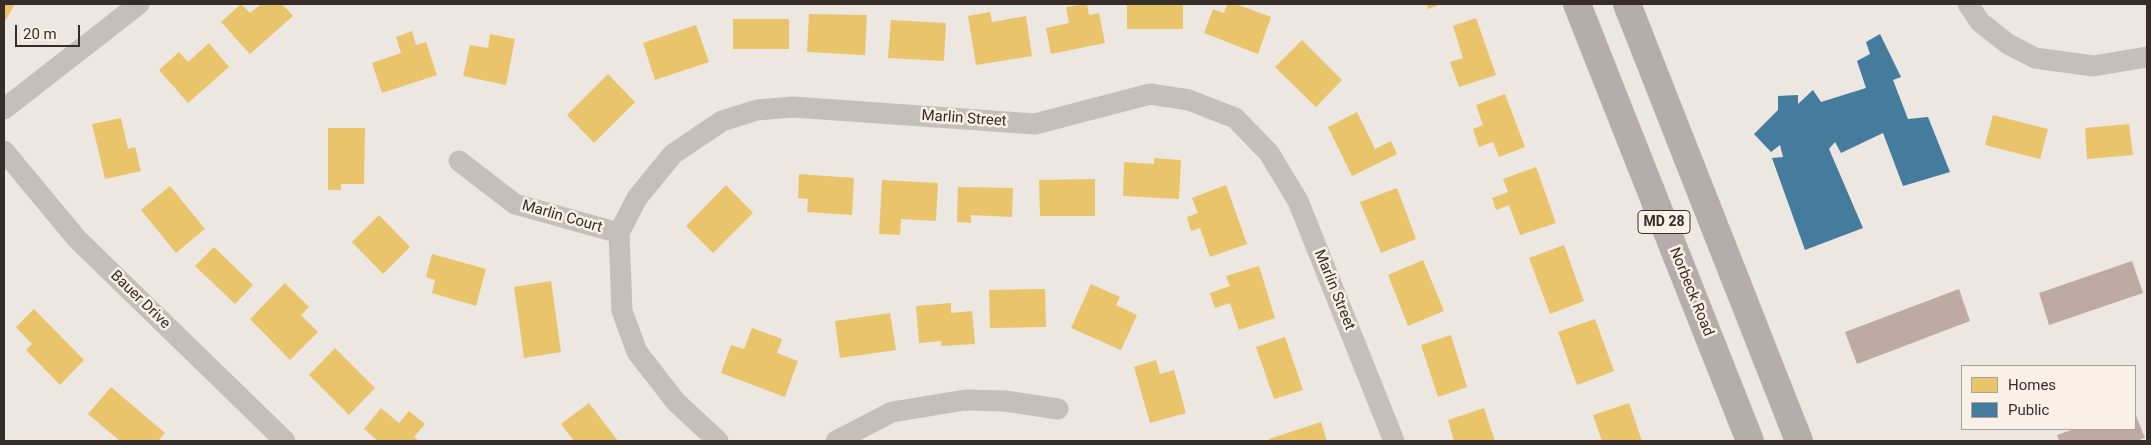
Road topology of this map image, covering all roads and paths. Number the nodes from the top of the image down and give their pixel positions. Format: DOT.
graph roads {
  1 [pos="138,4"];
  2 [pos="1577,4"];
  3 [pos="1627,4"];
  4 [pos="1968,4"];
  5 [pos="2147,57"];
  6 [pos="4,109"];
  7 [pos="4,150"];
  8 [pos="459,161"];
  9 [pos="619,233"];
  10 [pos="1058,409"];
  11 [pos="285,441"];
  12 [pos="718,441"];
  13 [pos="836,441"];
  14 [pos="1394,441"];
  15 [pos="1750,441"];
  16 [pos="1798,441"];
  1 -- 6 [label="street"];
  2 -- 15 [label="main road, Norbeck Road / MD 28"];
  3 -- 16 [label="main road, MD 28"];
  4 -- 5 [label="street"];
  7 -- 11 [label="street, Bauer Drive"];
  8 -- 9 [label="street, Marlin Court"];
  9 -- 12 [label="street, Marlin Street"];
  9 -- 14 [label="street, Marlin Street"];
  10 -- 13 [label="street"];
}
